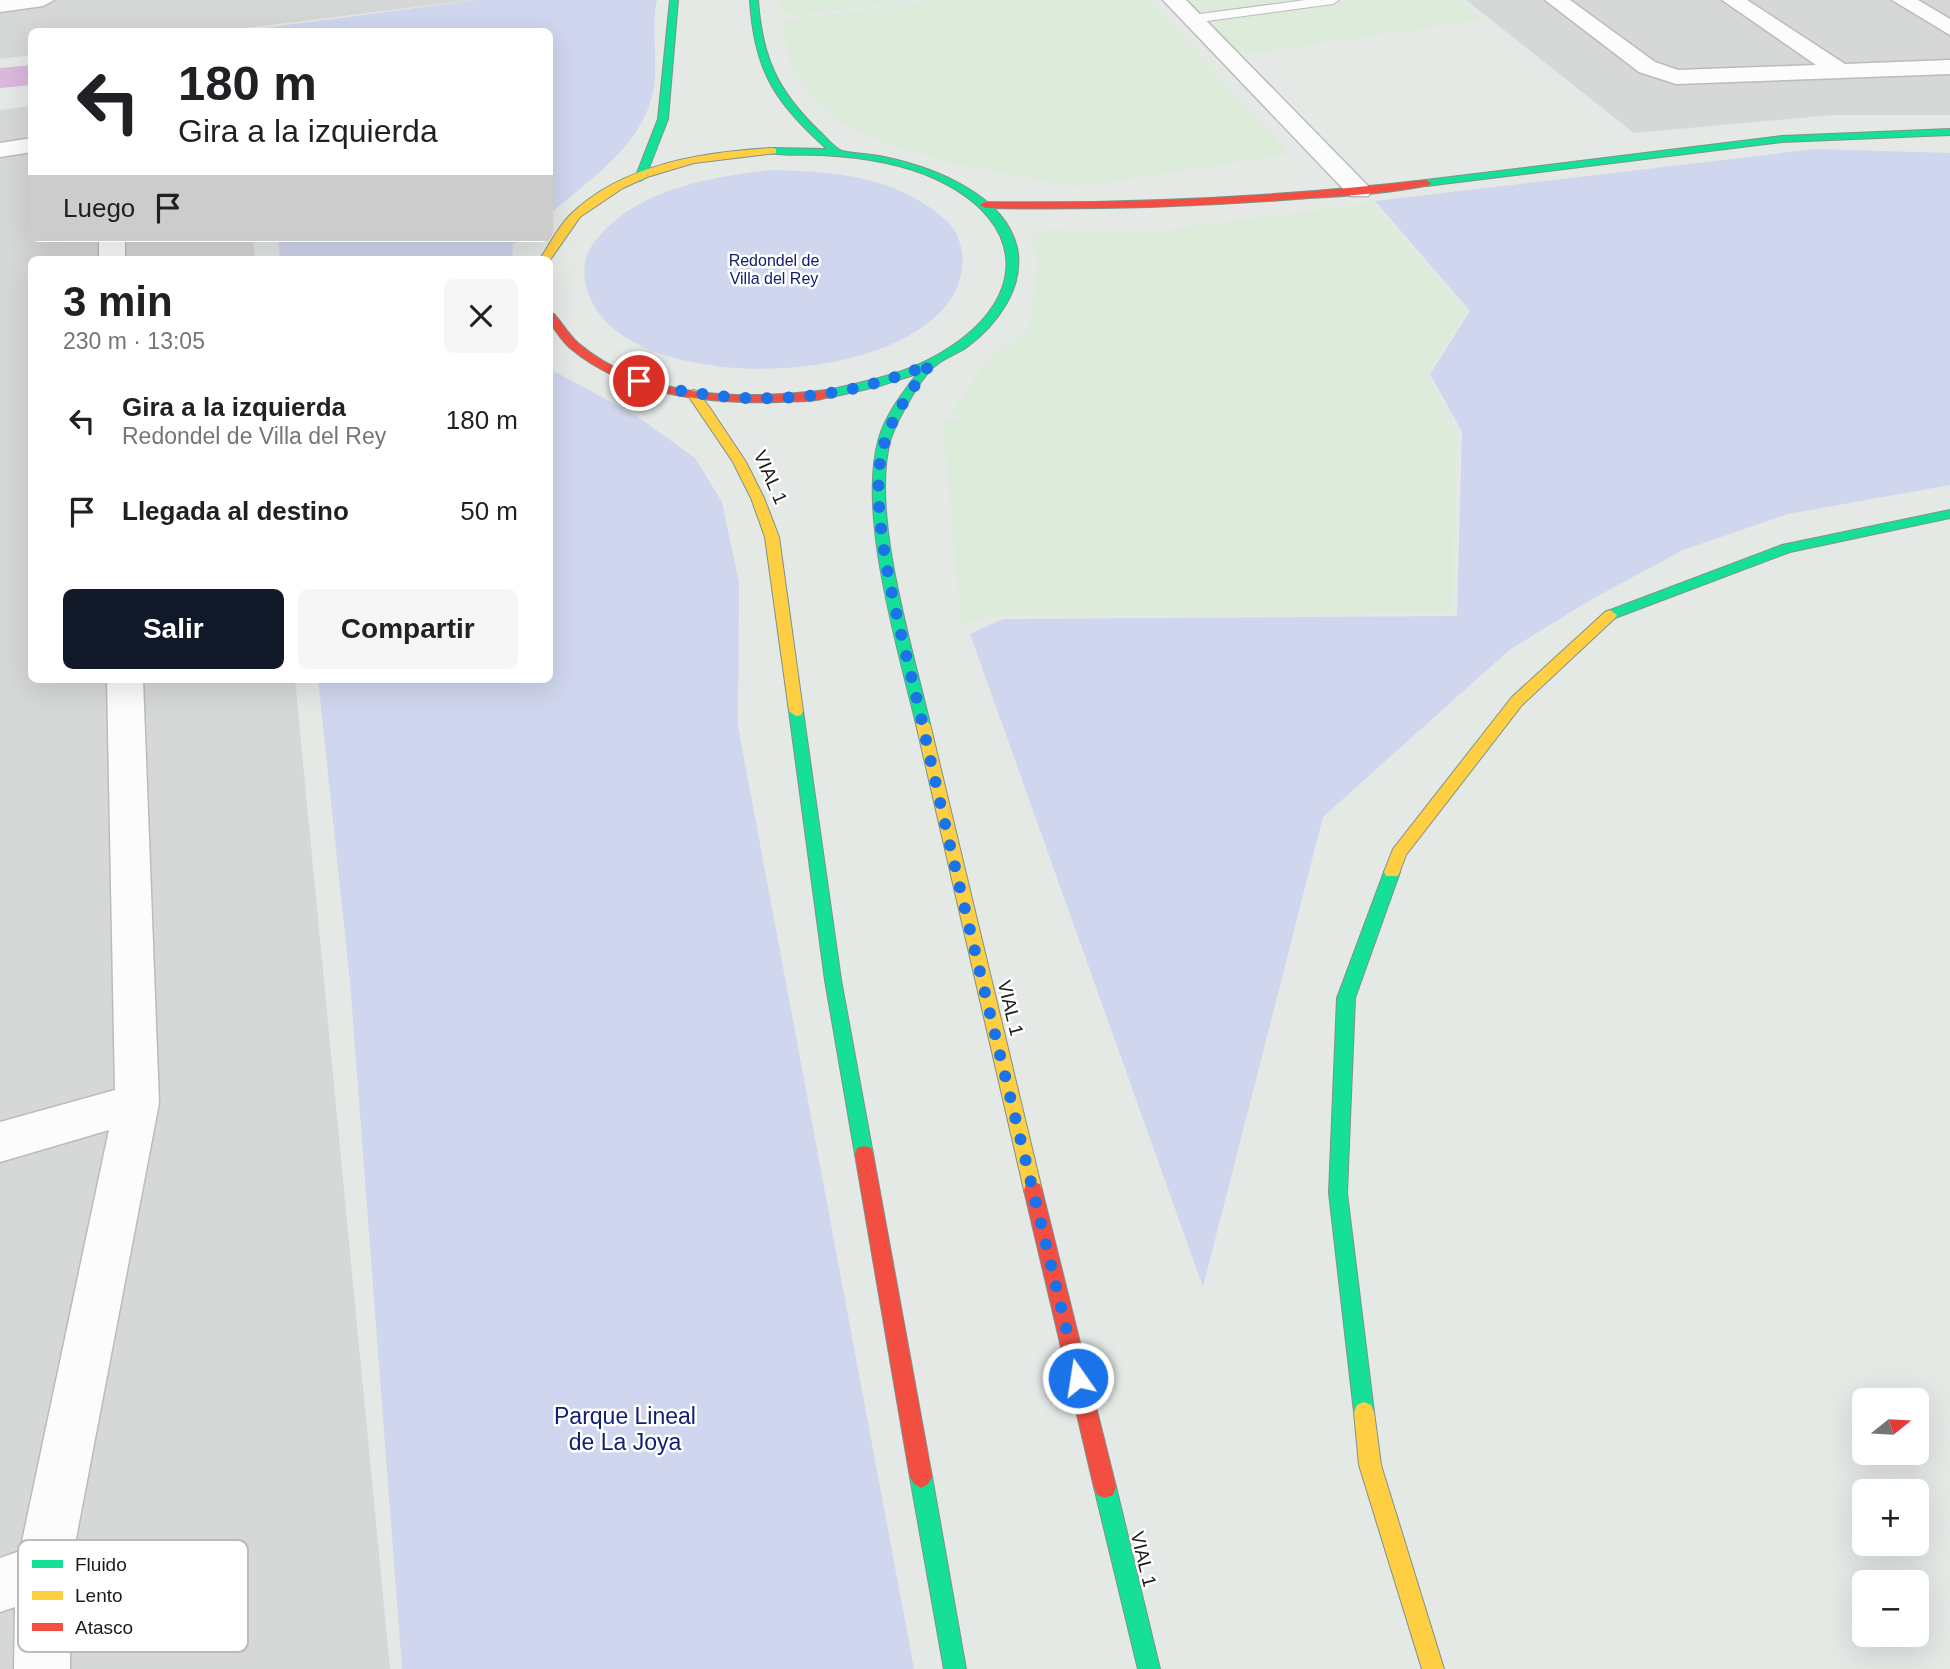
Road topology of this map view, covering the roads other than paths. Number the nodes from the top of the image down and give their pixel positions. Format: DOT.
graph roads {
  1 [pos="43,0"];
  2 [pos="674,0"];
  3 [pos="754,0"];
  4 [pos="1174,0"];
  5 [pos="1333,0"];
  6 [pos="1556,0"];
  7 [pos="1733,0"];
  8 [pos="1903,0"];
  9 [pos="0,6"];
  10 [pos="1192,19"];
  11 [pos="1950,28"];
  12 [pos="1950,67"];
  13 [pos="1836,69"];
  14 [pos="1950,132"];
  15 [pos="28,146"];
  16 [pos="0,150"];
  17 [pos="835,151"];
  18 [pos="640,178"];
  19 [pos="1359,191"];
  20 [pos="985,205"];
  21 [pos="547,256"];
  22 [pos="553,321"];
  23 [pos="930,364"];
  24 [pos="693,394"];
  25 [pos="1950,514"];
  26 [pos="125,683"];
  27 [pos="137,1103"];
  28 [pos="0,1142"];
  29 [pos="30,1540"];
  30 [pos="955,1669"];
  31 [pos="1149,1669"];
  32 [pos="1433,1669"];
  1 -- 9 [label="street"];
  2 -- 18 [label="street"];
  3 -- 17 [label="street"];
  4 -- 10 [label="street"];
  5 -- 10 [label="lane"];
  6 -- 13 [label="street"];
  7 -- 13 [label="street"];
  8 -- 11 [label="street"];
  10 -- 19 [label="street"];
  12 -- 13 [label="street"];
  14 -- 19 [label="street"];
  15 -- 16 [label="street"];
  17 -- 18 [label="street"];
  17 -- 20 [label="street"];
  18 -- 21 [label="street"];
  19 -- 20 [label="street"];
  20 -- 23 [label="street"];
  22 -- 24 [label="street"];
  23 -- 24 [label="street"];
  23 -- 31 [label="street, VIAL 1"];
  24 -- 30 [label="street, VIAL 1"];
  25 -- 32 [label="street"];
  26 -- 27 [label="street"];
  27 -- 28 [label="street"];
  27 -- 29 [label="street"];
}
